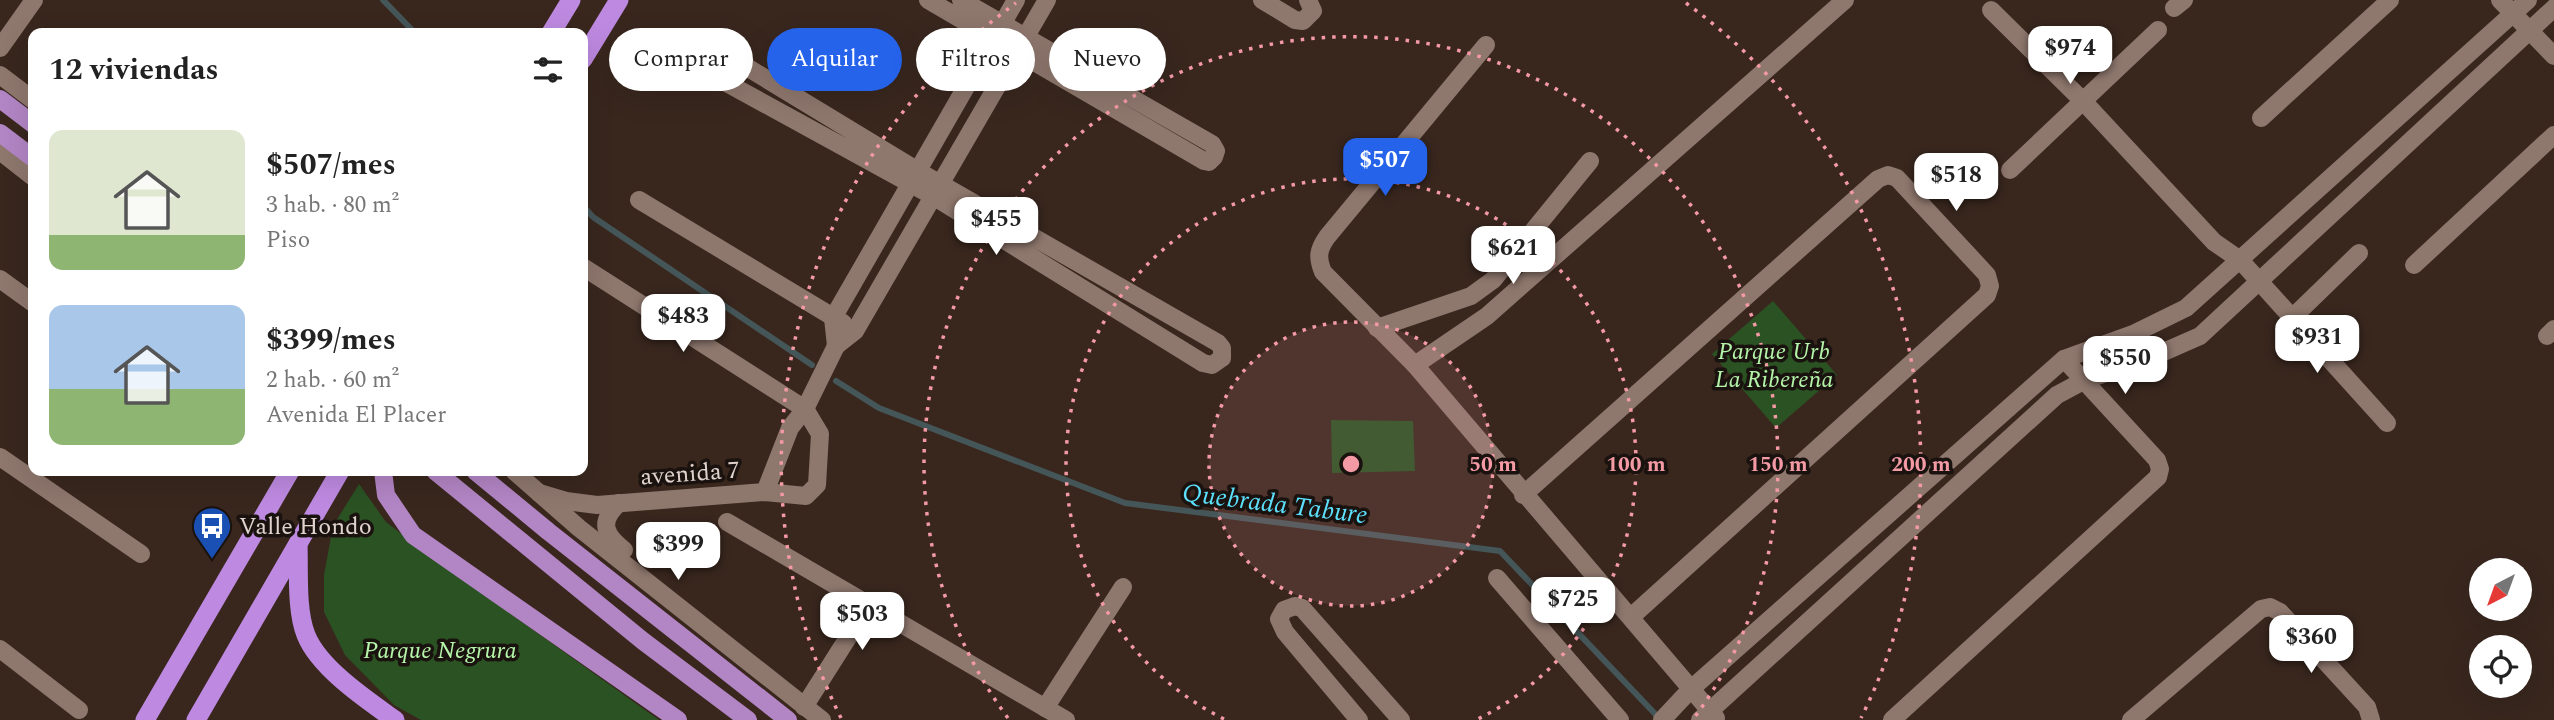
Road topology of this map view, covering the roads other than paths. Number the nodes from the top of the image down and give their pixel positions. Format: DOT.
graph roads {
  1 [pos="34,0"];
  2 [pos="571,0"];
  3 [pos="619,0"];
  4 [pos="928,0"];
  5 [pos="961,0"];
  6 [pos="1016,0"];
  7 [pos="1047,0"];
  8 [pos="1262,0"];
  9 [pos="1308,0"];
  10 [pos="1845,0"];
  11 [pos="2390,0"];
  12 [pos="2528,0"];
  13 [pos="2506,7"];
  14 [pos="2554,8"];
  15 [pos="1992,10"];
  16 [pos="554,28"];
  17 [pos="991,28"];
  18 [pos="994,28"];
  19 [pos="1000,28"];
  20 [pos="1031,28"];
  21 [pos="2158,30"];
  22 [pos="2529,30"];
  23 [pos="1022,44"];
  24 [pos="1486,45"];
  25 [pos="0,48"];
  26 [pos="588,51"];
  27 [pos="2554,55"];
  28 [pos="0,75"];
  29 [pos="964,91"];
  30 [pos="995,91"];
  31 [pos="28,96"];
  32 [pos="0,99"];
  33 [pos="2083,101"];
  34 [pos="2261,118"];
  35 [pos="28,120"];
  36 [pos="0,133"];
  37 [pos="2554,135"];
  38 [pos="0,151"];
  39 [pos="28,154"];
  40 [pos="1590,161"];
  41 [pos="2010,170"];
  42 [pos="28,173"];
  43 [pos="915,177"];
  44 [pos="937,190"];
  45 [pos="639,200"];
  46 [pos="2359,253"];
  47 [pos="2240,260"];
  48 [pos="2414,265"];
  49 [pos="588,270"];
  50 [pos="0,279"];
  51 [pos="2258,280"];
  52 [pos="28,299"];
  53 [pos="834,318"];
  54 [pos="2292,318"];
  55 [pos="1377,328"];
  56 [pos="855,331"];
  57 [pos="2133,334"];
  58 [pos="836,346"];
  59 [pos="2064,359"];
  60 [pos="2143,361"];
  61 [pos="1415,366"];
  62 [pos="2085,380"];
  63 [pos="805,409"];
  64 [pos="2387,423"];
  65 [pos="0,457"];
  66 [pos="287,476"];
  67 [pos="337,476"];
  68 [pos="384,476"];
  69 [pos="441,476"];
  70 [pos="481,476"];
  71 [pos="520,476"];
  72 [pos="765,492"];
  73 [pos="539,493"];
  74 [pos="1523,495"];
  75 [pos="620,503"];
  76 [pos="727,522"];
  77 [pos="298,543"];
  78 [pos="141,554"];
  79 [pos="1497,578"];
  80 [pos="1123,587"];
  81 [pos="661,593"];
  82 [pos="868,606"];
  83 [pos="1631,617"];
  84 [pos="0,649"];
  85 [pos="1689,692"];
  86 [pos="804,707"];
  87 [pos="1045,708"];
  88 [pos="79,710"];
  89 [pos="1708,717"];
  90 [pos="145,720"];
  91 [pos="196,720"];
  92 [pos="395,720"];
  93 [pos="678,720"];
  94 [pos="748,720"];
  95 [pos="788,720"];
  96 [pos="822,720"];
  97 [pos="1066,720"];
  98 [pos="1359,720"];
  99 [pos="1401,720"];
  100 [pos="1620,720"];
  101 [pos="1662,720"];
  102 [pos="1892,720"];
  103 [pos="2131,720"];
  104 [pos="2371,720"];
  1 -- 25 [label="street"];
  2 -- 16 [label="highway"];
  3 -- 26 [label="highway"];
  4 -- 17 [label="street"];
  5 -- 18 [label="street"];
  6 -- 19 [label="street"];
  7 -- 20 [label="street"];
  8 -- 9 [label="street"];
  10 -- 61 [label="street"];
  11 -- 34 [label="street"];
  12 -- 13 [label="street"];
  13 -- 22 [label="street"];
  13 -- 47 [label="street"];
  14 -- 22 [label="street"];
  15 -- 33 [label="street"];
  21 -- 33 [label="street"];
  22 -- 27 [label="street"];
  22 -- 51 [label="street"];
  23 -- 23 [label="street"];
  24 -- 55 [label="street"];
  28 -- 31 [label="street"];
  29 -- 43 [label="street"];
  30 -- 44 [label="street"];
  32 -- 35 [label="main road"];
  33 -- 41 [label="street"];
  33 -- 47 [label="street"];
  36 -- 39 [label="main road"];
  37 -- 48 [label="street"];
  38 -- 42 [label="street"];
  40 -- 55 [label="street"];
  43 -- 43 [label="street"];
  43 -- 44 [label="street"];
  43 -- 53 [label="street"];
  44 -- 44 [label="street"];
  44 -- 56 [label="street"];
  45 -- 53 [label="street"];
  46 -- 54 [label="street"];
  47 -- 51 [label="street"];
  47 -- 57 [label="street"];
  49 -- 63 [label="street"];
  50 -- 52 [label="street"];
  51 -- 54 [label="street"];
  51 -- 60 [label="street"];
  53 -- 56 [label="street"];
  53 -- 58 [label="street"];
  54 -- 64 [label="street"];
  55 -- 61 [label="street"];
  56 -- 58 [label="street"];
  57 -- 59 [label="street"];
  57 -- 60 [label="street"];
  58 -- 63 [label="street"];
  59 -- 62 [label="street"];
  59 -- 85 [label="street"];
  60 -- 62 [label="street"];
  61 -- 74 [label="street"];
  62 -- 89 [label="street"];
  62 -- 102 [label="street"];
  63 -- 72 [label="street, avenida 7"];
  63 -- 72 [label="street, avenida 7"];
  65 -- 78 [label="street"];
  66 -- 90 [label="highway"];
  67 -- 77 [label="highway"];
  68 -- 93 [label="main road"];
  69 -- 94 [label="main road"];
  70 -- 95 [label="main road"];
  71 -- 73 [label="street"];
  72 -- 75 [label="street, avenida 7"];
  73 -- 75 [label="street, avenida 7"];
  73 -- 81 [label="street"];
  74 -- 83 [label="street"];
  74 -- 83 [label="street"];
  75 -- 81 [label="street"];
  76 -- 82 [label="street"];
  77 -- 91 [label="highway"];
  77 -- 92 [label="highway"];
  79 -- 100 [label="street"];
  80 -- 87 [label="street"];
  81 -- 86 [label="street"];
  82 -- 86 [label="street"];
  82 -- 87 [label="street"];
  83 -- 85 [label="street"];
  84 -- 88 [label="street"];
  85 -- 89 [label="street"];
  85 -- 101 [label="street"];
  86 -- 96 [label="street"];
  87 -- 97 [label="street"];
  98 -- 99 [label="street"];
  103 -- 104 [label="street"];
}
